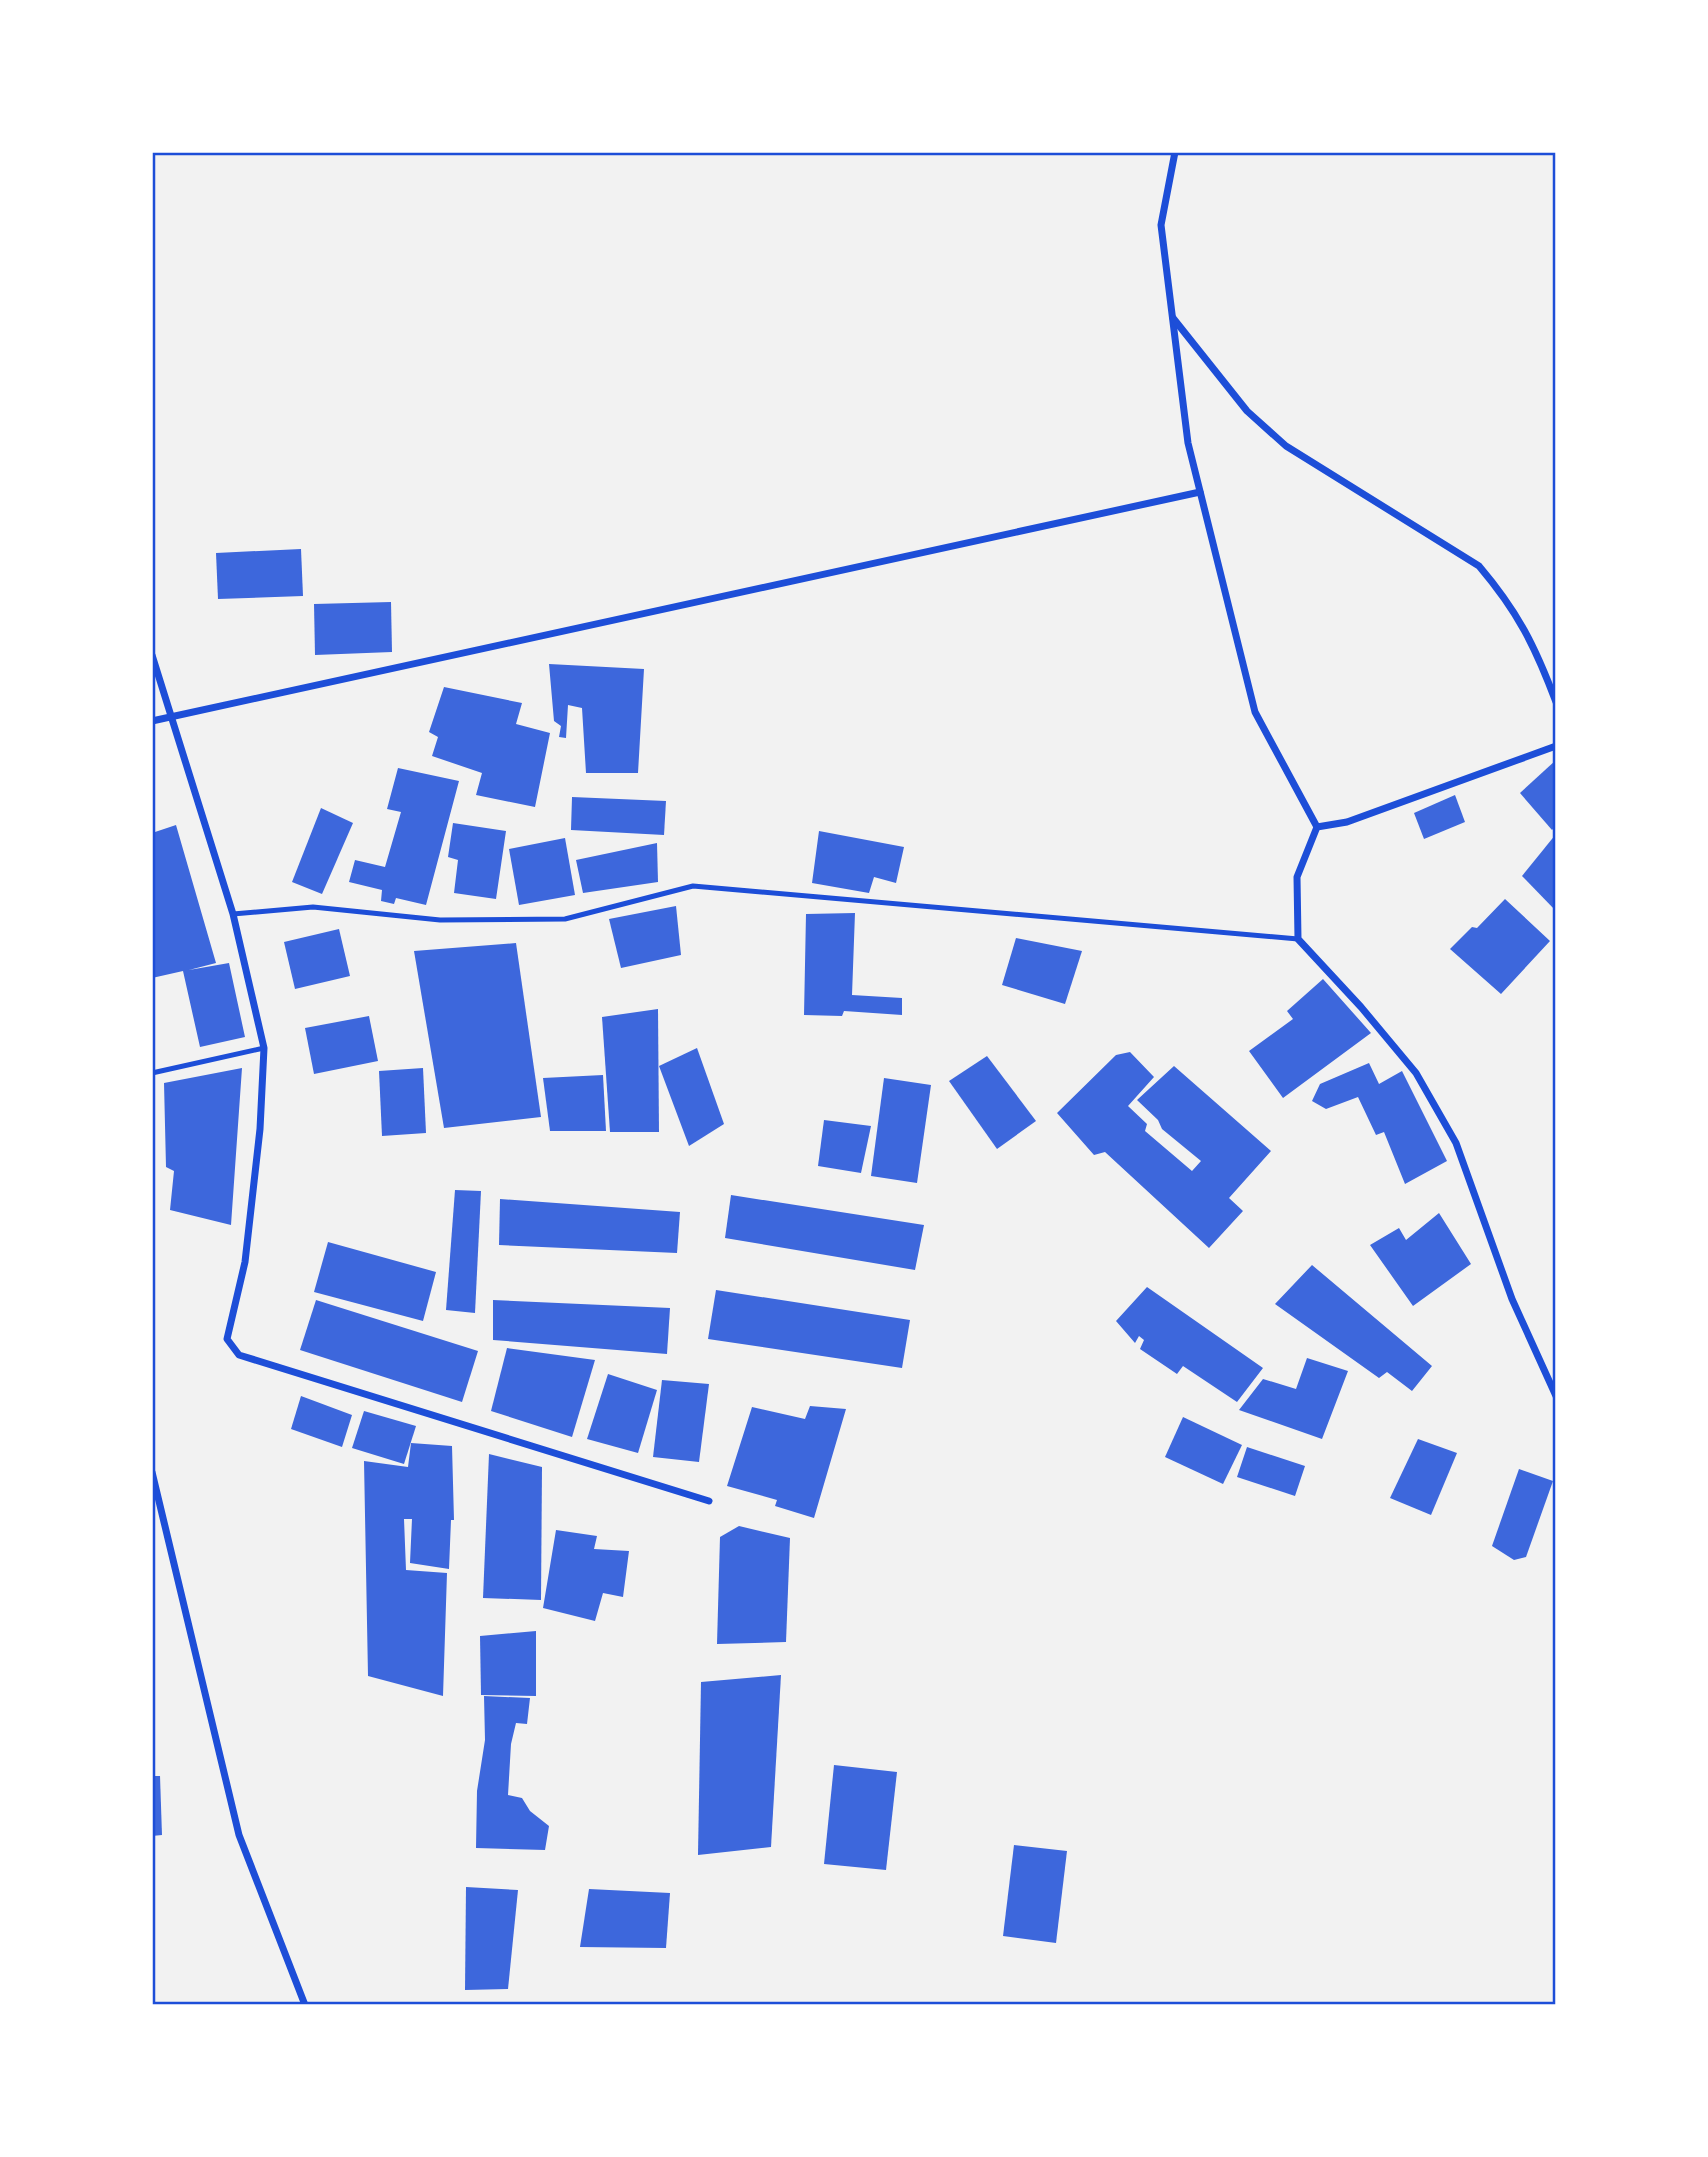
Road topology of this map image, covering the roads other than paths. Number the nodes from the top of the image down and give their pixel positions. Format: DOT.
graph roads {
  1 [pos="1175,152"];
  2 [pos="1172,318"];
  3 [pos="1200,492"];
  4 [pos="152,655"];
  5 [pos="1556,702"];
  6 [pos="171,716"];
  7 [pos="152,721"];
  8 [pos="1556,746"];
  9 [pos="1317,827"];
  10 [pos="233,914"];
  11 [pos="1298,939"];
  12 [pos="264,1048"];
  13 [pos="152,1073"];
  14 [pos="1556,1396"];
  15 [pos="152,1472"];
  16 [pos="709,1501"];
  17 [pos="305,2005"];
  1 -- 2 [label="street"];
  2 -- 3 [label="street"];
  2 -- 5 [label="street"];
  3 -- 6 [label="street"];
  3 -- 9 [label="street"];
  4 -- 6 [label="street"];
  6 -- 7 [label="street"];
  6 -- 10 [label="street"];
  8 -- 9 [label="street"];
  9 -- 11 [label="street"];
  10 -- 11 [label="lane"];
  10 -- 12 [label="street"];
  11 -- 14 [label="street"];
  12 -- 13 [label="lane"];
  12 -- 16 [label="street"];
  15 -- 17 [label="street"];
}
